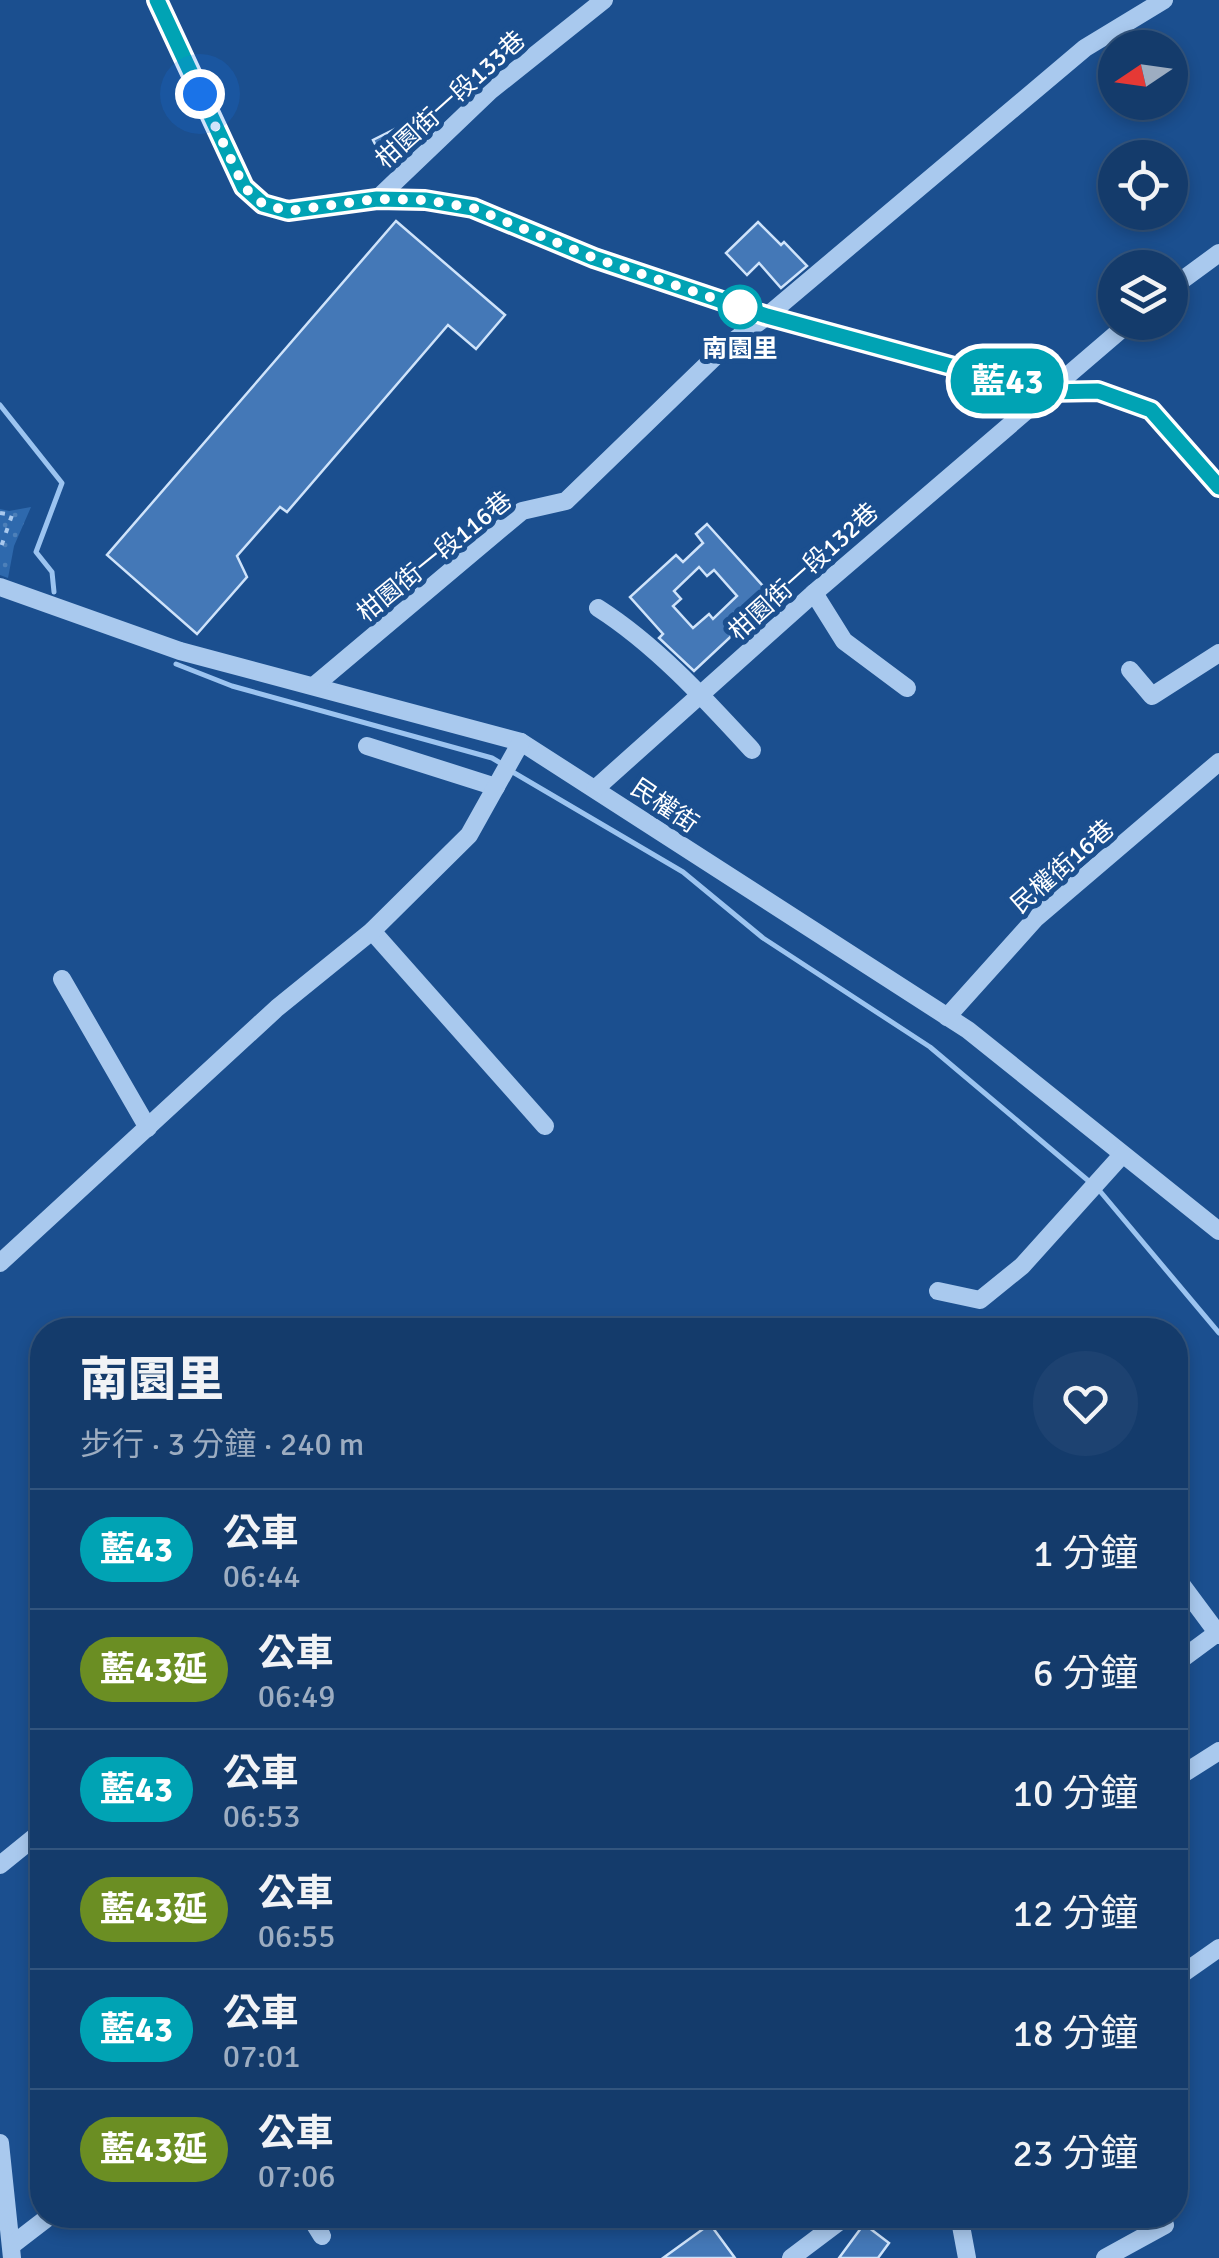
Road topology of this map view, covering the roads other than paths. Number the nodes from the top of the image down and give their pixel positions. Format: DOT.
graph roads {
  1 [pos="157,0"];
  2 [pos="604,0"];
  3 [pos="1164,0"];
  4 [pos="377,199"];
  5 [pos="1219,253"];
  6 [pos="1188,276"];
  7 [pos="767,316"];
  8 [pos="1108,340"];
  9 [pos="1046,392"];
  10 [pos="1219,487"];
  11 [pos="0,588"];
  12 [pos="814,593"];
  13 [pos="598,608"];
  14 [pos="1219,653"];
  15 [pos="1130,670"];
  16 [pos="315,686"];
  17 [pos="907,688"];
  18 [pos="702,696"];
  19 [pos="521,742"];
  20 [pos="367,746"];
  21 [pos="752,750"];
  22 [pos="1219,762"];
  23 [pos="496,787"];
  24 [pos="595,789"];
  25 [pos="372,930"];
  26 [pos="62,979"];
  27 [pos="947,1017"];
  28 [pos="545,1126"];
  29 [pos="148,1128"];
  30 [pos="1122,1155"];
  31 [pos="1219,1231"];
  32 [pos="0,1263"];
  33 [pos="938,1291"];
  34 [pos="1188,1594"];
  35 [pos="1218,1634"];
  36 [pos="1188,1655"];
  37 [pos="1219,1751"];
  38 [pos="1188,1771"];
  39 [pos="30,1840"];
  40 [pos="0,1866"];
  41 [pos="1219,1948"];
  42 [pos="1188,1971"];
  43 [pos="0,2143"];
  44 [pos="37,2228"];
  45 [pos="317,2228"];
  46 [pos="831,2228"];
  47 [pos="962,2228"];
  48 [pos="1160,2228"];
  49 [pos="322,2236"];
  50 [pos="12,2251"];
  51 [pos="791,2258"];
  52 [pos="968,2258"];
  53 [pos="1106,2258"];
  1 -- 4 [label="street"];
  2 -- 4 [label="street, 柑園街一段133巷"];
  3 -- 7 [label="street, 柑園街一段116巷"];
  4 -- 7 [label="street"];
  5 -- 6 [label="street"];
  7 -- 9 [label="street"];
  7 -- 16 [label="street, 柑園街一段116巷"];
  8 -- 9 [label="street, 柑園街一段132巷"];
  9 -- 10 [label="street"];
  9 -- 12 [label="street, 柑園街一段132巷"];
  11 -- 16 [label="street, 民權街"];
  12 -- 17 [label="street"];
  12 -- 18 [label="street, 柑園街一段132巷"];
  13 -- 18 [label="street"];
  14 -- 15 [label="street"];
  16 -- 19 [label="street, 民權街"];
  18 -- 21 [label="street"];
  18 -- 24 [label="street, 柑園街一段132巷"];
  19 -- 23 [label="street"];
  19 -- 24 [label="street, 民權街"];
  20 -- 23 [label="street"];
  22 -- 27 [label="street, 民權街16巷"];
  23 -- 25 [label="street"];
  24 -- 27 [label="street, 民權街"];
  25 -- 28 [label="street"];
  25 -- 29 [label="street"];
  26 -- 29 [label="street"];
  27 -- 30 [label="street, 民權街"];
  29 -- 32 [label="street"];
  30 -- 31 [label="street, 民權街"];
  30 -- 33 [label="street"];
  34 -- 35 [label="street"];
  35 -- 36 [label="street"];
  37 -- 38 [label="street"];
  39 -- 40 [label="street"];
  41 -- 42 [label="street"];
  43 -- 50 [label="street"];
  44 -- 50 [label="street"];
  45 -- 49 [label="street"];
  46 -- 51 [label="street"];
  47 -- 52 [label="street"];
  48 -- 53 [label="street"];
}
